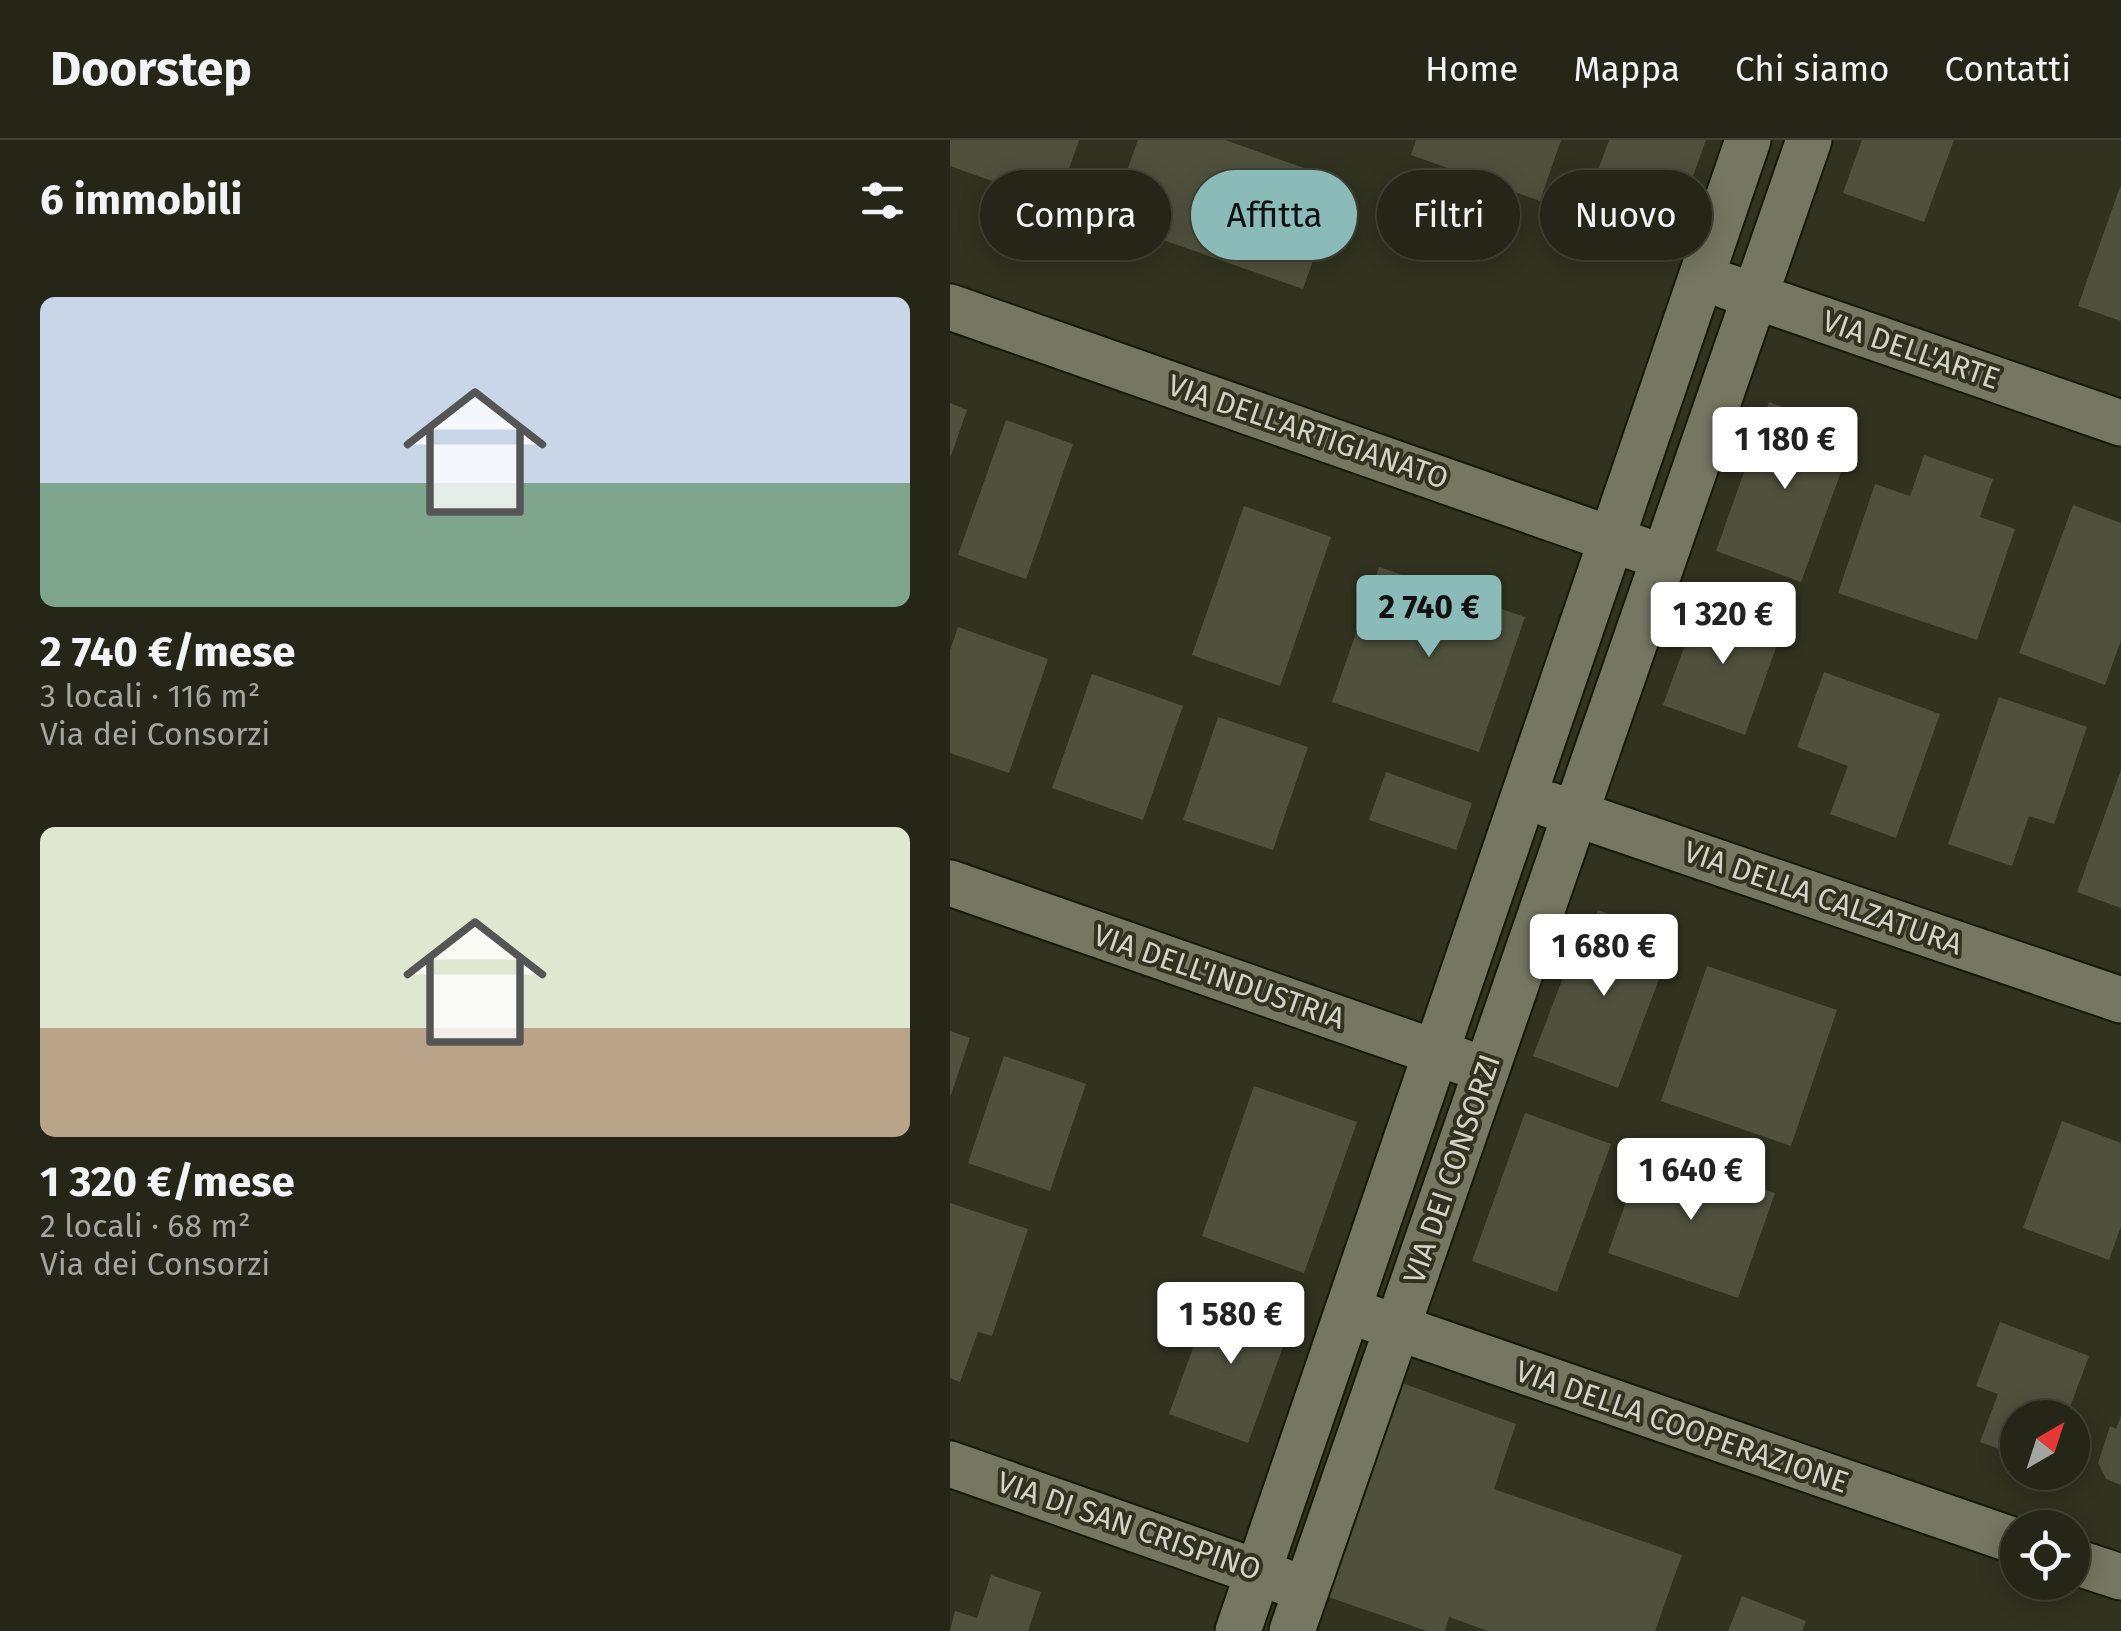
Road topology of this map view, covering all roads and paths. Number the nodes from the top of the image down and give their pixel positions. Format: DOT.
graph roads {
  1 [pos="1748,140"];
  2 [pos="1809,140"];
  3 [pos="1702,277"];
  4 [pos="1755,296"];
  5 [pos="950,307"];
  6 [pos="2121,422"];
  7 [pos="1613,540"];
  8 [pos="1665,558"];
  9 [pos="1524,796"];
  10 [pos="1576,814"];
  11 [pos="950,883"];
  12 [pos="2121,1000"];
  13 [pos="1436,1052"];
  14 [pos="1487,1071"];
  15 [pos="1347,1310"];
  16 [pos="1396,1328"];
  17 [pos="950,1464"];
  18 [pos="2000,1536"];
  19 [pos="2090,1567"];
  20 [pos="1259,1571"];
  21 [pos="2121,1577"];
  22 [pos="1299,1611"];
  23 [pos="1238,1631"];
  1 -- 3 [label="street, VIA DEI CONSORZI"];
  2 -- 4 [label="street, VIA DEI CONSORZI"];
  3 -- 4 [label="street, VIA DELL'ARTE"];
  3 -- 7 [label="street, VIA DEI CONSORZI"];
  4 -- 6 [label="street, VIA DELL'ARTE"];
  4 -- 8 [label="street, VIA DEI CONSORZI"];
  5 -- 7 [label="street, VIA DELL'ARTIGIANATO"];
  7 -- 8 [label="street, VIA DELL'ARTIGIANATO"];
  7 -- 9 [label="street, VIA DEI CONSORZI"];
  8 -- 10 [label="street, VIA DEI CONSORZI"];
  9 -- 10 [label="street, VIA DELLA CALZATURA"];
  9 -- 13 [label="street, VIA DEI CONSORZI"];
  10 -- 12 [label="street, VIA DELLA CALZATURA"];
  10 -- 14 [label="street, VIA DEI CONSORZI"];
  11 -- 13 [label="street, VIA DELL'INDUSTRIA"];
  13 -- 14 [label="street, VIA DELL'INDUSTRIA"];
  13 -- 15 [label="street, VIA DEI CONSORZI"];
  14 -- 16 [label="street, VIA DEI CONSORZI"];
  15 -- 16 [label="street, VIA DELLA COOPERAZIONE"];
  15 -- 20 [label="street, VIA DEI CONSORZI"];
  16 -- 18 [label="street, VIA DELLA COOPERAZIONE"];
  16 -- 22 [label="street, VIA DEI CONSORZI"];
  17 -- 20 [label="street, VIA DI SAN CRISPINO"];
  19 -- 21 [label="street"];
  20 -- 22 [label="street, VIA DI SAN CRISPINO"];
  20 -- 23 [label="street, VIA DEI CONSORZI"];
}
